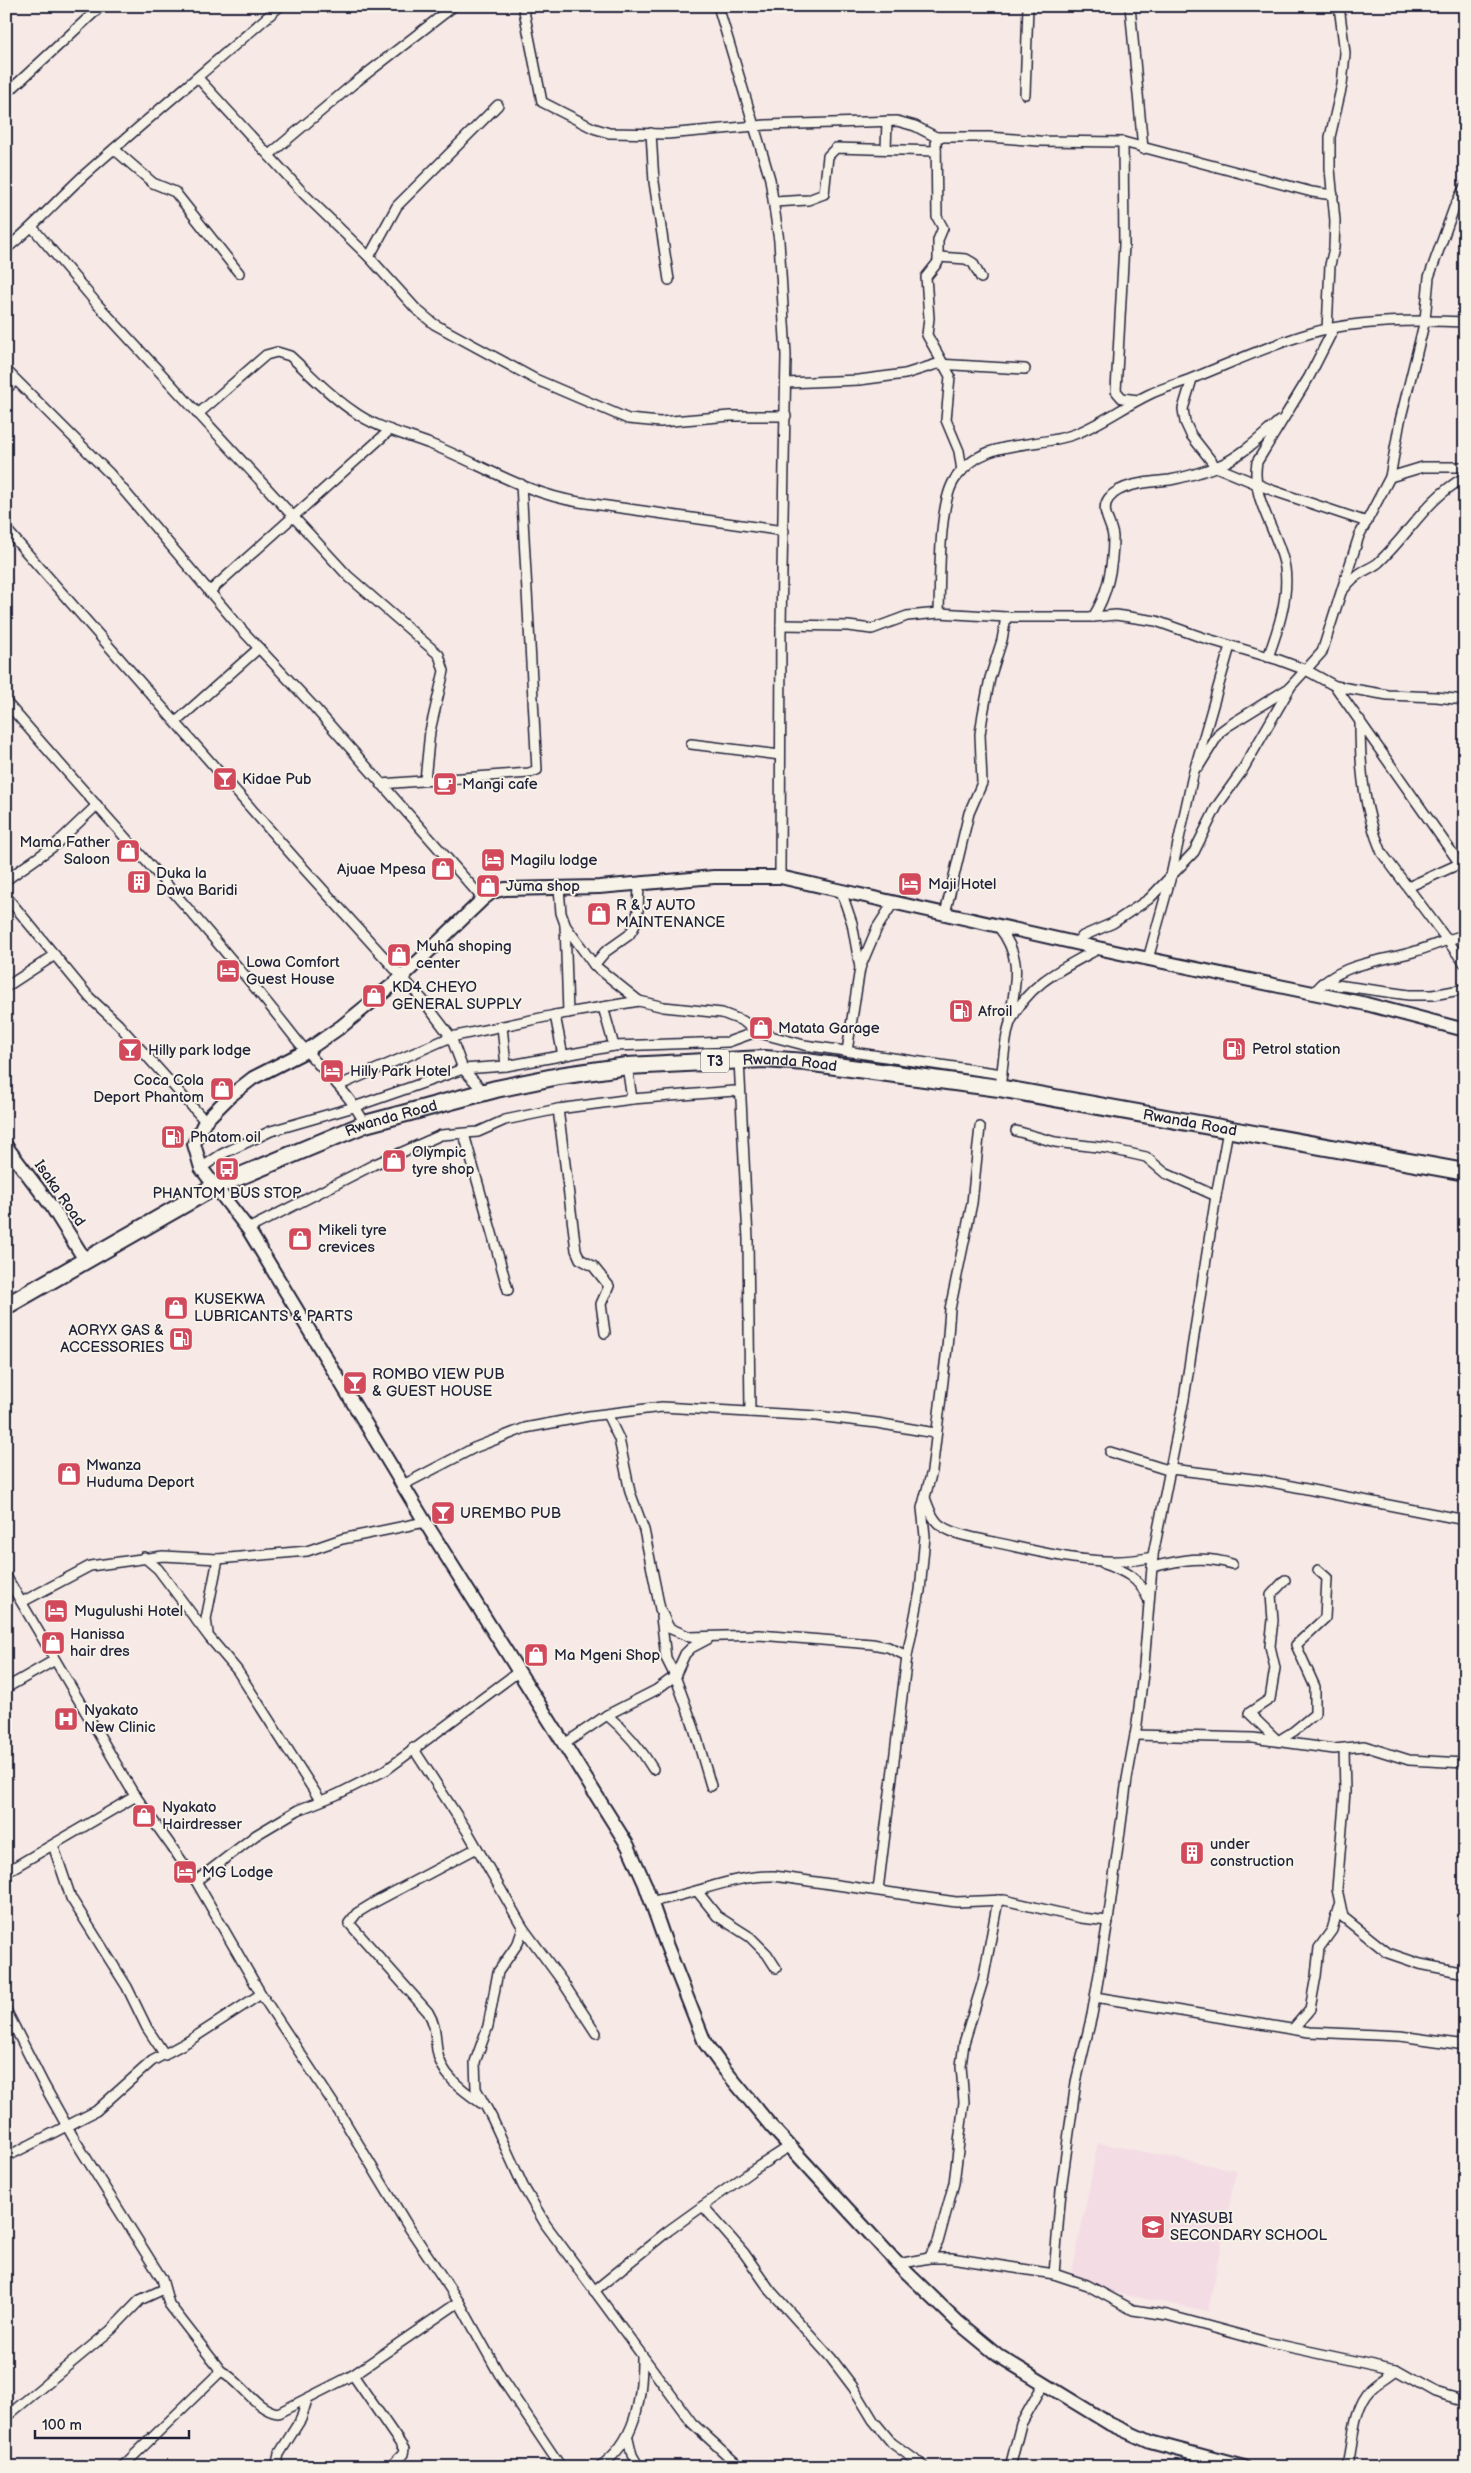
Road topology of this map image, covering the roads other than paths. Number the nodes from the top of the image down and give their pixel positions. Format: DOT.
graph roads {
  1 [pos="101,6"];
  2 [pos="280,6"];
  3 [pos="454,6"];
  4 [pos="523,6"];
  5 [pos="718,6"];
  6 [pos="1028,6"];
  7 [pos="1130,6"];
  8 [pos="1339,6"];
  9 [pos="198,78"];
  10 [pos="6,94"];
  11 [pos="1025,94"];
  12 [pos="498,105"];
  13 [pos="887,120"];
  14 [pos="756,126"];
  15 [pos="652,134"];
  16 [pos="936,137"];
  17 [pos="1124,142"];
  18 [pos="886,148"];
  19 [pos="114,149"];
  20 [pos="1143,149"];
  21 [pos="936,152"];
  22 [pos="269,155"];
  23 [pos="1465,186"];
  24 [pos="1333,195"];
  25 [pos="774,202"];
  26 [pos="32,228"];
  27 [pos="6,249"];
  28 [pos="369,257"];
  29 [pos="940,257"];
  30 [pos="239,273"];
  31 [pos="981,278"];
  32 [pos="668,280"];
  33 [pos="1425,320"];
  34 [pos="1465,322"];
  35 [pos="1330,329"];
  36 [pos="943,365"];
  37 [pos="1025,369"];
  38 [pos="6,370"];
  39 [pos="1192,378"];
  40 [pos="15,381"];
  41 [pos="786,383"];
  42 [pos="6,389"];
  43 [pos="1139,400"];
  44 [pos="1288,412"];
  45 [pos="198,414"];
  46 [pos="786,416"];
  47 [pos="390,430"];
  48 [pos="1216,467"];
  49 [pos="1465,467"];
  50 [pos="962,471"];
  51 [pos="1390,476"];
  52 [pos="1465,477"];
  53 [pos="1256,482"];
  54 [pos="521,484"];
  55 [pos="292,517"];
  56 [pos="1367,522"];
  57 [pos="6,528"];
  58 [pos="784,531"];
  59 [pos="209,592"];
  60 [pos="1339,594"];
  61 [pos="939,614"];
  62 [pos="1006,616"];
  63 [pos="1093,617"];
  64 [pos="780,625"];
  65 [pos="1230,646"];
  66 [pos="259,648"];
  67 [pos="1268,657"];
  68 [pos="1306,670"];
  69 [pos="1291,686"];
  70 [pos="1334,686"];
  71 [pos="1465,700"];
  72 [pos="6,702"];
  73 [pos="1360,720"];
  74 [pos="177,721"];
  75 [pos="691,744"];
  76 [pos="780,755"];
  77 [pos="1193,775"];
  78 [pos="425,780"];
  79 [pos="381,784"];
  80 [pos="97,805"];
  81 [pos="1463,864"];
  82 [pos="780,877"];
  83 [pos="6,880"];
  84 [pos="1170,880"];
  85 [pos="638,884"];
  86 [pos="1408,887"];
  87 [pos="559,888"];
  88 [pos="841,891"];
  89 [pos="6,896"];
  90 [pos="482,899"];
  91 [pos="893,903"];
  92 [pos="945,914"];
  93 [pos="564,924"];
  94 [pos="998,926"];
  95 [pos="1465,935"];
  96 [pos="1448,939"];
  97 [pos="1074,943"];
  98 [pos="1100,948"];
  99 [pos="55,954"];
  100 [pos="1148,959"];
  101 [pos="1465,964"];
  102 [pos="594,965"];
  103 [pos="860,968"];
  104 [pos="401,978"];
  105 [pos="1322,983"];
  106 [pos="6,987"];
  107 [pos="1465,989"];
  108 [pos="1312,994"];
  109 [pos="639,1001"];
  110 [pos="603,1007"];
  111 [pos="568,1013"];
  112 [pos="556,1015"];
  113 [pos="1009,1023"];
  114 [pos="502,1026"];
  115 [pos="1465,1030"];
  116 [pos="756,1032"];
  117 [pos="451,1037"];
  118 [pos="614,1046"];
  119 [pos="306,1051"];
  120 [pos="847,1051"];
  121 [pos="563,1056"];
  122 [pos="739,1060"];
  123 [pos="506,1066"];
  124 [pos="627,1066"];
  125 [pos="463,1069"];
  126 [pos="1000,1081"];
  127 [pos="340,1085"];
  128 [pos="484,1092"];
  129 [pos="739,1093"];
  130 [pos="632,1100"];
  131 [pos="354,1107"];
  132 [pos="558,1110"];
  133 [pos="205,1121"];
  134 [pos="365,1124"];
  135 [pos="980,1127"];
  136 [pos="1228,1130"];
  137 [pos="1016,1131"];
  138 [pos="464,1134"];
  139 [pos="6,1146"];
  140 [pos="201,1168"];
  141 [pos="1465,1172"];
  142 [pos="214,1187"];
  143 [pos="1216,1196"];
  144 [pos="248,1229"];
  145 [pos="85,1260"];
  146 [pos="508,1290"];
  147 [pos="6,1306"];
  148 [pos="606,1332"];
  149 [pos="750,1412"];
  150 [pos="608,1414"];
  151 [pos="935,1433"];
  152 [pos="1110,1452"];
  153 [pos="1171,1470"];
  154 [pos="403,1486"];
  155 [pos="925,1498"];
  156 [pos="1465,1520"];
  157 [pos="425,1522"];
  158 [pos="144,1558"];
  159 [pos="218,1560"];
  160 [pos="1092,1560"];
  161 [pos="1153,1562"];
  162 [pos="1232,1564"];
  163 [pos="1318,1570"];
  164 [pos="6,1576"];
  165 [pos="1285,1580"];
  166 [pos="22,1602"];
  167 [pos="1149,1602"];
  168 [pos="660,1609"];
  169 [pos="208,1637"];
  170 [pos="713,1637"];
  171 [pos="906,1656"];
  172 [pos="55,1660"];
  173 [pos="518,1672"];
  174 [pos="675,1676"];
  175 [pos="6,1688"];
  176 [pos="607,1715"];
  177 [pos="1134,1735"];
  178 [pos="1278,1741"];
  179 [pos="563,1745"];
  180 [pos="414,1748"];
  181 [pos="1344,1749"];
  182 [pos="1465,1763"];
  183 [pos="653,1769"];
  184 [pos="711,1786"];
  185 [pos="136,1796"];
  186 [pos="320,1800"];
  187 [pos="53,1845"];
  188 [pos="477,1848"];
  189 [pos="6,1872"];
  190 [pos="196,1881"];
  191 [pos="878,1890"];
  192 [pos="697,1891"];
  193 [pos="998,1900"];
  194 [pos="651,1901"];
  195 [pos="1339,1905"];
  196 [pos="1108,1921"];
  197 [pos="523,1928"];
  198 [pos="776,1968"];
  199 [pos="1465,1973"];
  200 [pos="261,1994"];
  201 [pos="1095,1997"];
  202 [pos="6,2010"];
  203 [pos="1293,2029"];
  204 [pos="596,2033"];
  205 [pos="1465,2045"];
  206 [pos="165,2055"];
  207 [pos="483,2105"];
  208 [pos="68,2126"];
  209 [pos="790,2146"];
  210 [pos="6,2156"];
  211 [pos="703,2206"];
  212 [pos="929,2258"];
  213 [pos="898,2264"];
  214 [pos="1054,2274"];
  215 [pos="164,2289"];
  216 [pos="594,2291"];
  217 [pos="459,2302"];
  218 [pos="642,2358"];
  219 [pos="1396,2370"];
  220 [pos="222,2371"];
  221 [pos="353,2375"];
  222 [pos="1044,2383"];
  223 [pos="307,2400"];
  224 [pos="1465,2401"];
  225 [pos="6,2417"];
  226 [pos="628,2438"];
  227 [pos="923,2466"];
  228 [pos="122,2467"];
  229 [pos="276,2467"];
  230 [pos="390,2467"];
  231 [pos="561,2467"];
  232 [pos="599,2467"];
  233 [pos="639,2467"];
  234 [pos="740,2467"];
  235 [pos="1010,2467"];
  236 [pos="1244,2467"];
  237 [pos="1348,2467"];
  1 -- 10 [label="street"];
  2 -- 9 [label="street"];
  3 -- 22 [label="street"];
  4 -- 15 [label="street"];
  5 -- 14 [label="street"];
  6 -- 11 [label="street"];
  7 -- 20 [label="street"];
  8 -- 24 [label="street"];
  9 -- 19 [label="street"];
  9 -- 22 [label="street"];
  12 -- 28 [label="street"];
  13 -- 14 [label="street"];
  13 -- 16 [label="street"];
  13 -- 18 [label="street"];
  14 -- 15 [label="street"];
  14 -- 25 [label="street"];
  15 -- 32 [label="street"];
  16 -- 17 [label="street"];
  16 -- 21 [label="street"];
  17 -- 20 [label="street"];
  17 -- 43 [label="street"];
  18 -- 21 [label="street"];
  18 -- 25 [label="street"];
  19 -- 26 [label="street"];
  19 -- 30 [label="street"];
  20 -- 24 [label="street"];
  21 -- 29 [label="street"];
  22 -- 28 [label="street"];
  23 -- 33 [label="street"];
  24 -- 35 [label="street"];
  25 -- 41 [label="street"];
  26 -- 27 [label="street"];
  26 -- 45 [label="street"];
  28 -- 46 [label="street"];
  29 -- 31 [label="street"];
  29 -- 36 [label="street"];
  33 -- 34 [label="street"];
  33 -- 35 [label="street"];
  33 -- 51 [label="street"];
  35 -- 39 [label="street"];
  35 -- 44 [label="street"];
  36 -- 37 [label="street"];
  36 -- 41 [label="street"];
  36 -- 50 [label="street"];
  38 -- 40 [label="street"];
  39 -- 43 [label="street"];
  39 -- 48 [label="street"];
  40 -- 42 [label="street"];
  40 -- 59 [label="street"];
  41 -- 46 [label="street"];
  43 -- 50 [label="street"];
  44 -- 48 [label="street"];
  44 -- 53 [label="street"];
  45 -- 47 [label="street"];
  45 -- 55 [label="street"];
  46 -- 58 [label="street"];
  47 -- 54 [label="street"];
  47 -- 55 [label="street"];
  48 -- 53 [label="street"];
  48 -- 63 [label="street"];
  49 -- 51 [label="street"];
  50 -- 61 [label="street"];
  51 -- 56 [label="street"];
  52 -- 60 [label="street"];
  53 -- 56 [label="street"];
  53 -- 67 [label="street"];
  54 -- 58 [label="street"];
  54 -- 78 [label="street"];
  55 -- 59 [label="street"];
  55 -- 78 [label="street"];
  56 -- 60 [label="street"];
  57 -- 74 [label="street"];
  58 -- 64 [label="street"];
  59 -- 66 [label="street"];
  60 -- 68 [label="street"];
  61 -- 62 [label="street"];
  61 -- 64 [label="street"];
  62 -- 63 [label="street"];
  62 -- 92 [label="street"];
  63 -- 65 [label="street"];
  64 -- 76 [label="street"];
  65 -- 67 [label="street"];
  65 -- 77 [label="street"];
  66 -- 74 [label="street"];
  66 -- 79 [label="street"];
  67 -- 68 [label="street"];
  68 -- 69 [label="street"];
  68 -- 70 [label="street"];
  69 -- 77 [label="street"];
  69 -- 84 [label="street"];
  70 -- 71 [label="street"];
  70 -- 73 [label="street"];
  72 -- 80 [label="street"];
  73 -- 81 [label="street"];
  73 -- 86 [label="street"];
  74 -- 104 [label="street"];
  75 -- 76 [label="street"];
  76 -- 82 [label="street"];
  77 -- 84 [label="street"];
  78 -- 79 [label="street"];
  79 -- 90 [label="street"];
  80 -- 83 [label="street"];
  80 -- 119 [label="street"];
  81 -- 86 [label="street"];
  82 -- 85 [label="street"];
  82 -- 88 [label="street"];
  84 -- 97 [label="street"];
  84 -- 100 [label="street"];
  85 -- 87 [label="street"];
  85 -- 102 [label="street"];
  86 -- 96 [label="street"];
  87 -- 90 [label="street"];
  87 -- 93 [label="street"];
  88 -- 91 [label="street"];
  88 -- 103 [label="street"];
  89 -- 99 [label="street"];
  90 -- 104 [label="street"];
  91 -- 92 [label="street"];
  91 -- 103 [label="street"];
  92 -- 94 [label="street"];
  93 -- 102 [label="street"];
  93 -- 111 [label="street"];
  94 -- 97 [label="street"];
  94 -- 113 [label="street"];
  95 -- 96 [label="street"];
  96 -- 101 [label="street"];
  96 -- 105 [label="street"];
  97 -- 98 [label="street"];
  98 -- 100 [label="street"];
  98 -- 113 [label="street"];
  99 -- 106 [label="street"];
  99 -- 133 [label="street"];
  100 -- 108 [label="street"];
  102 -- 109 [label="street"];
  103 -- 120 [label="street"];
  104 -- 117 [label="street"];
  104 -- 119 [label="street"];
  105 -- 107 [label="street"];
  105 -- 108 [label="street"];
  108 -- 115 [label="street"];
  109 -- 110 [label="street"];
  109 -- 116 [label="street"];
  110 -- 111 [label="street"];
  110 -- 118 [label="street"];
  111 -- 112 [label="street"];
  112 -- 114 [label="street"];
  112 -- 121 [label="street"];
  113 -- 126 [label="street"];
  114 -- 117 [label="street"];
  114 -- 123 [label="street"];
  116 -- 118 [label="street"];
  116 -- 120 [label="street"];
  117 -- 125 [label="street"];
  117 -- 127 [label="street"];
  118 -- 121 [label="street"];
  119 -- 127 [label="street"];
  119 -- 133 [label="street"];
  120 -- 126 [label="street"];
  121 -- 123 [label="street"];
  122 -- 124 [label="highway, Rwanda Road / T3"];
  122 -- 126 [label="highway, Rwanda Road / T3"];
  122 -- 129 [label="street"];
  123 -- 125 [label="street"];
  124 -- 128 [label="highway, Rwanda Road / T3"];
  124 -- 130 [label="street"];
  125 -- 128 [label="street"];
  125 -- 131 [label="street"];
  126 -- 136 [label="highway, Rwanda Road / T3"];
  127 -- 131 [label="street"];
  128 -- 134 [label="highway, Rwanda Road / T3"];
  129 -- 130 [label="street"];
  129 -- 149 [label="street"];
  130 -- 132 [label="street"];
  131 -- 134 [label="street"];
  131 -- 140 [label="street"];
  132 -- 138 [label="street"];
  132 -- 148 [label="street"];
  133 -- 140 [label="street"];
  134 -- 142 [label="highway, Rwanda Road / T3"];
  135 -- 151 [label="street"];
  136 -- 141 [label="highway, Rwanda Road / T3"];
  136 -- 143 [label="street"];
  137 -- 143 [label="street"];
  138 -- 144 [label="street"];
  138 -- 146 [label="street"];
  139 -- 145 [label="street, Isaka Road"];
  140 -- 142 [label="street"];
  142 -- 144 [label="street"];
  142 -- 145 [label="highway, Rwanda Road / T3"];
  143 -- 153 [label="street"];
  144 -- 154 [label="street"];
  145 -- 147 [label="highway, Rwanda Road / T3"];
  149 -- 150 [label="street"];
  149 -- 151 [label="street"];
  150 -- 154 [label="street"];
  150 -- 168 [label="street"];
  151 -- 155 [label="street"];
  152 -- 153 [label="street"];
  153 -- 156 [label="street"];
  153 -- 161 [label="street"];
  154 -- 157 [label="street"];
  155 -- 160 [label="street"];
  155 -- 171 [label="street"];
  157 -- 159 [label="street"];
  157 -- 173 [label="street"];
  158 -- 159 [label="street"];
  158 -- 166 [label="street"];
  158 -- 169 [label="street"];
  159 -- 169 [label="street"];
  160 -- 161 [label="street"];
  160 -- 167 [label="street"];
  161 -- 162 [label="street"];
  161 -- 167 [label="street"];
  163 -- 178 [label="street"];
  164 -- 166 [label="street"];
  165 -- 178 [label="street"];
  166 -- 172 [label="street"];
  167 -- 177 [label="street"];
  168 -- 170 [label="street"];
  168 -- 174 [label="street"];
  169 -- 186 [label="street"];
  170 -- 171 [label="street"];
  170 -- 174 [label="street"];
  171 -- 191 [label="street"];
  172 -- 175 [label="street"];
  172 -- 185 [label="street"];
  173 -- 179 [label="street"];
  173 -- 180 [label="street"];
  174 -- 176 [label="street"];
  174 -- 184 [label="street"];
  176 -- 179 [label="street"];
  176 -- 183 [label="street"];
  177 -- 178 [label="street"];
  177 -- 196 [label="street"];
  178 -- 181 [label="street"];
  179 -- 194 [label="street"];
  180 -- 186 [label="street"];
  180 -- 188 [label="street"];
  181 -- 182 [label="street"];
  181 -- 195 [label="street"];
  185 -- 187 [label="street"];
  185 -- 190 [label="street"];
  186 -- 190 [label="street"];
  187 -- 189 [label="street"];
  187 -- 206 [label="street"];
  188 -- 197 [label="street"];
  188 -- 207 [label="street"];
  190 -- 200 [label="street"];
  191 -- 192 [label="street"];
  191 -- 193 [label="street"];
  192 -- 194 [label="street"];
  192 -- 198 [label="street"];
  193 -- 196 [label="street"];
  193 -- 212 [label="street"];
  194 -- 209 [label="street"];
  195 -- 199 [label="street"];
  195 -- 203 [label="street"];
  196 -- 201 [label="street"];
  197 -- 204 [label="street"];
  197 -- 207 [label="street"];
  200 -- 206 [label="street"];
  200 -- 217 [label="street"];
  201 -- 203 [label="street"];
  201 -- 214 [label="street"];
  202 -- 208 [label="street"];
  203 -- 205 [label="street"];
  206 -- 208 [label="street"];
  207 -- 216 [label="street"];
  208 -- 210 [label="street"];
  208 -- 215 [label="street"];
  209 -- 211 [label="street"];
  209 -- 213 [label="street"];
  211 -- 216 [label="street"];
  211 -- 227 [label="street"];
  212 -- 213 [label="street"];
  212 -- 214 [label="street"];
  213 -- 222 [label="street"];
  214 -- 219 [label="street"];
  215 -- 220 [label="street"];
  215 -- 225 [label="street"];
  216 -- 218 [label="street"];
  217 -- 221 [label="street"];
  217 -- 231 [label="street"];
  218 -- 226 [label="street"];
  218 -- 234 [label="street"];
  219 -- 224 [label="street"];
  219 -- 237 [label="street"];
  220 -- 223 [label="street"];
  220 -- 228 [label="street"];
  221 -- 223 [label="street"];
  221 -- 230 [label="street"];
  222 -- 235 [label="street"];
  222 -- 236 [label="street"];
  223 -- 229 [label="street"];
  226 -- 232 [label="street"];
  226 -- 233 [label="street"];
}
